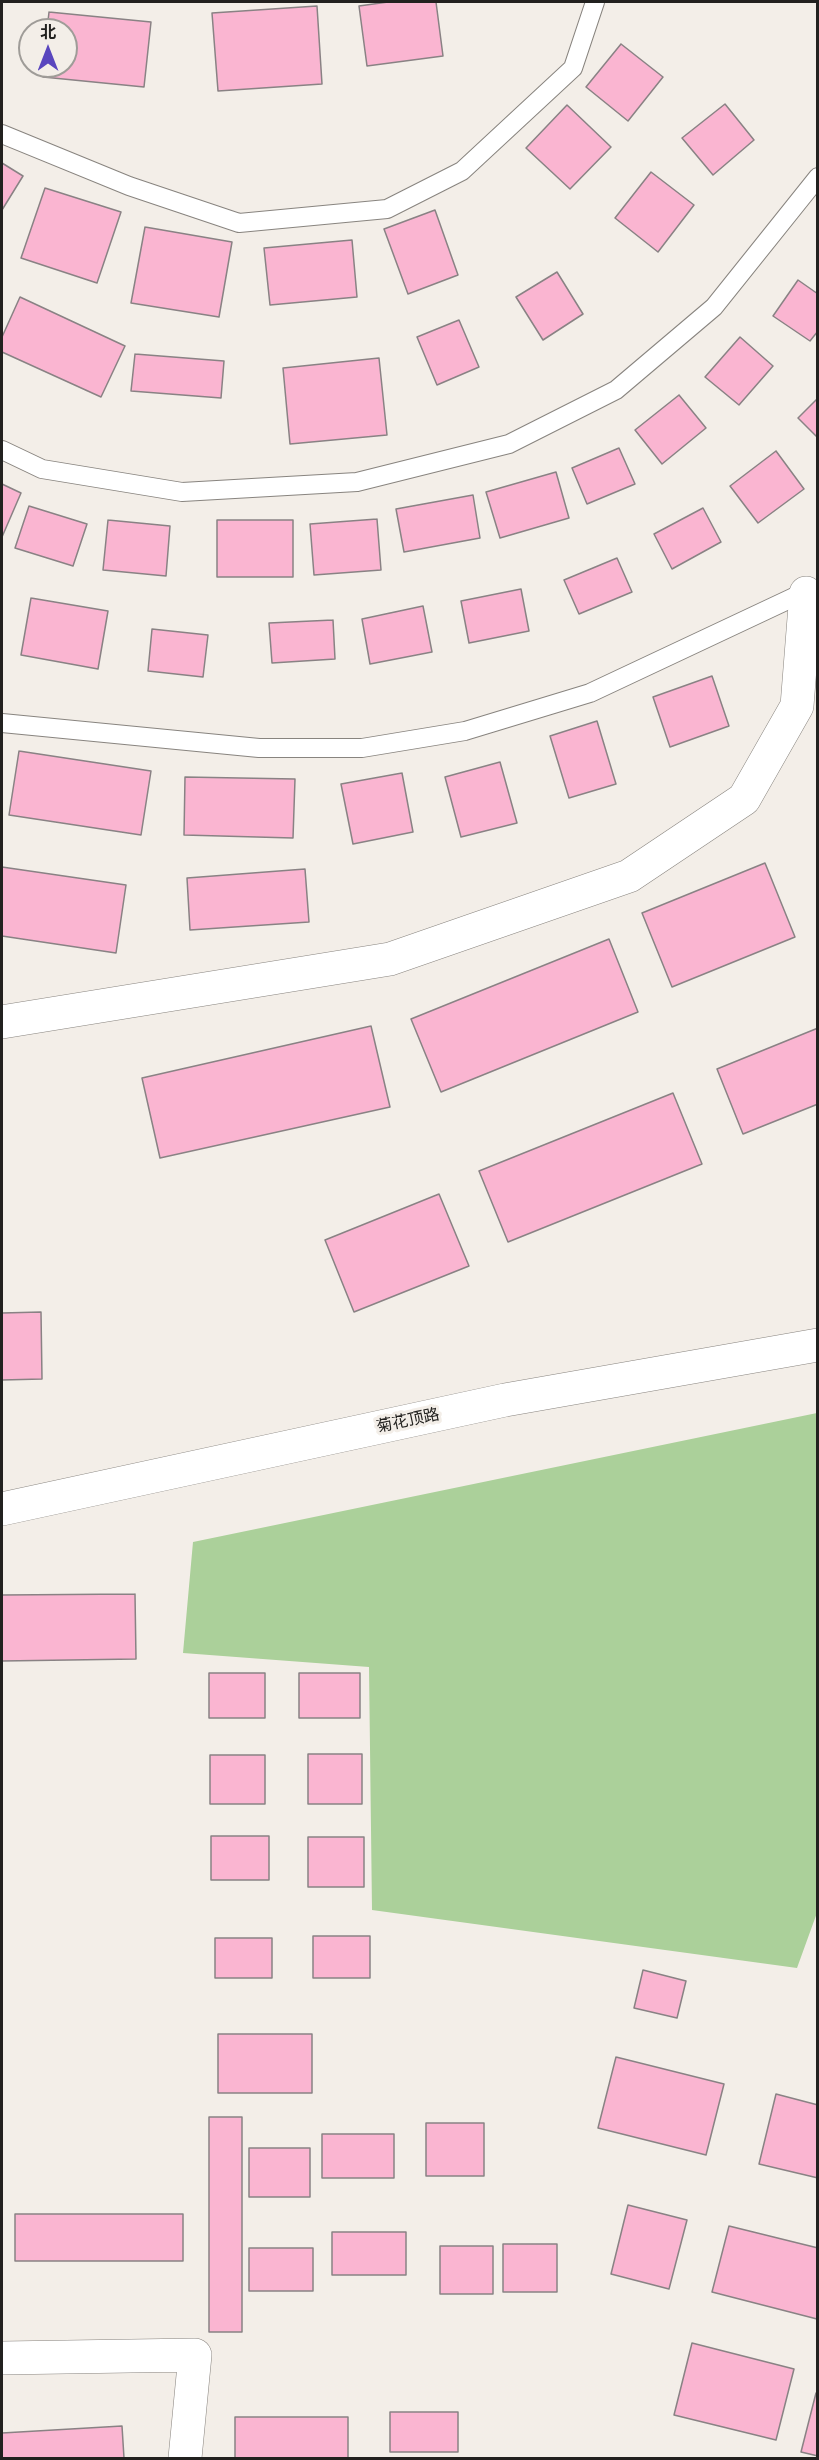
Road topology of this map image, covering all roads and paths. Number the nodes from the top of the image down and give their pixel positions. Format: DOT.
graph roads {
  1 [pos="595,2"];
  2 [pos="2,134"];
  3 [pos="818,177"];
  4 [pos="2,450"];
  5 [pos="812,588"];
  6 [pos="2,723"];
  7 [pos="2,1022"];
  8 [pos="818,1345"];
  9 [pos="2,1509"];
  10 [pos="2,2358"];
  11 [pos="184,2458"];
  1 -- 2 [label="lane"];
  3 -- 4 [label="lane"];
  5 -- 6 [label="lane"];
  5 -- 7 [label="street"];
  8 -- 9 [label="street, 菊花顶路"];
  10 -- 11 [label="street"];
}
